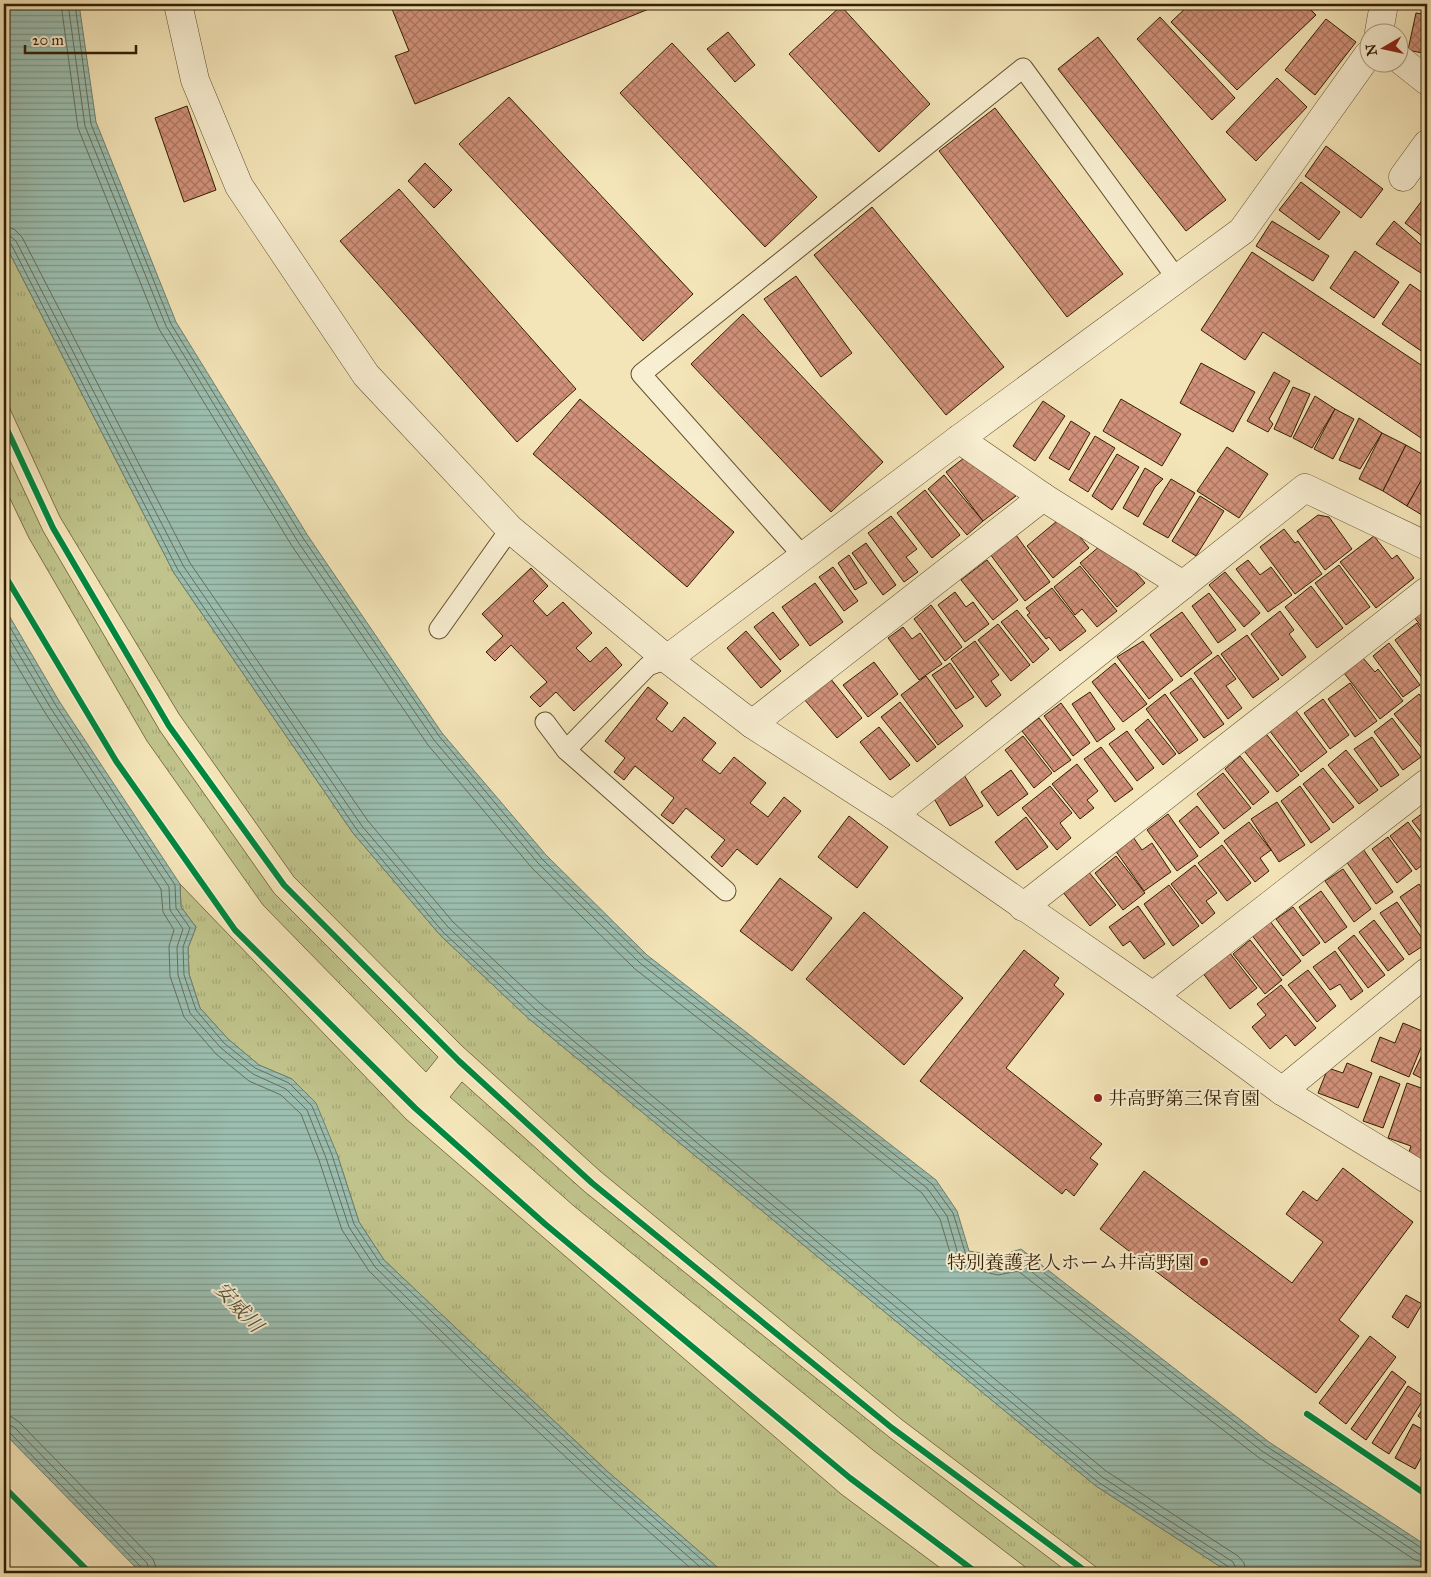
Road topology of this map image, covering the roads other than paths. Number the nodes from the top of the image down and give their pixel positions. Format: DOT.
graph roads {
  1 [pos="178,4"];
  2 [pos="1384,4"];
  3 [pos="1381,22"];
  4 [pos="1408,66"];
  5 [pos="1358,68"];
  6 [pos="1427,81"];
  7 [pos="1427,144"];
  8 [pos="1403,177"];
  9 [pos="1177,278"];
  10 [pos="959,439"];
  11 [pos="1043,497"];
  12 [pos="510,529"];
  13 [pos="1427,546"];
  14 [pos="803,556"];
  15 [pos="1183,585"];
  16 [pos="1427,591"];
  17 [pos="439,628"];
  18 [pos="666,659"];
  19 [pos="545,722"];
  20 [pos="752,724"];
  21 [pos="566,750"];
  22 [pos="1427,783"];
  23 [pos="893,815"];
  24 [pos="726,891"];
  25 [pos="1023,906"];
  26 [pos="1427,972"];
  27 [pos="1153,996"];
  28 [pos="1282,1091"];
  29 [pos="1427,1179"];
  1 -- 12 [label="street"];
  2 -- 3 [label="street"];
  4 -- 6 [label="street"];
  5 -- 9 [label="street"];
  7 -- 8 [label="street"];
  9 -- 10 [label="street"];
  9 -- 14 [label="lane"];
  10 -- 11 [label="street"];
  10 -- 14 [label="street"];
  11 -- 15 [label="street"];
  11 -- 20 [label="street"];
  12 -- 17 [label="lane"];
  12 -- 18 [label="street"];
  13 -- 15 [label="street"];
  14 -- 18 [label="street"];
  15 -- 23 [label="street"];
  16 -- 25 [label="street"];
  18 -- 20 [label="street"];
  18 -- 21 [label="lane"];
  19 -- 21 [label="lane"];
  20 -- 23 [label="street"];
  21 -- 24 [label="lane"];
  22 -- 27 [label="street"];
  23 -- 25 [label="street"];
  25 -- 27 [label="street"];
  26 -- 28 [label="street"];
  27 -- 28 [label="street"];
  28 -- 29 [label="street"];
}
